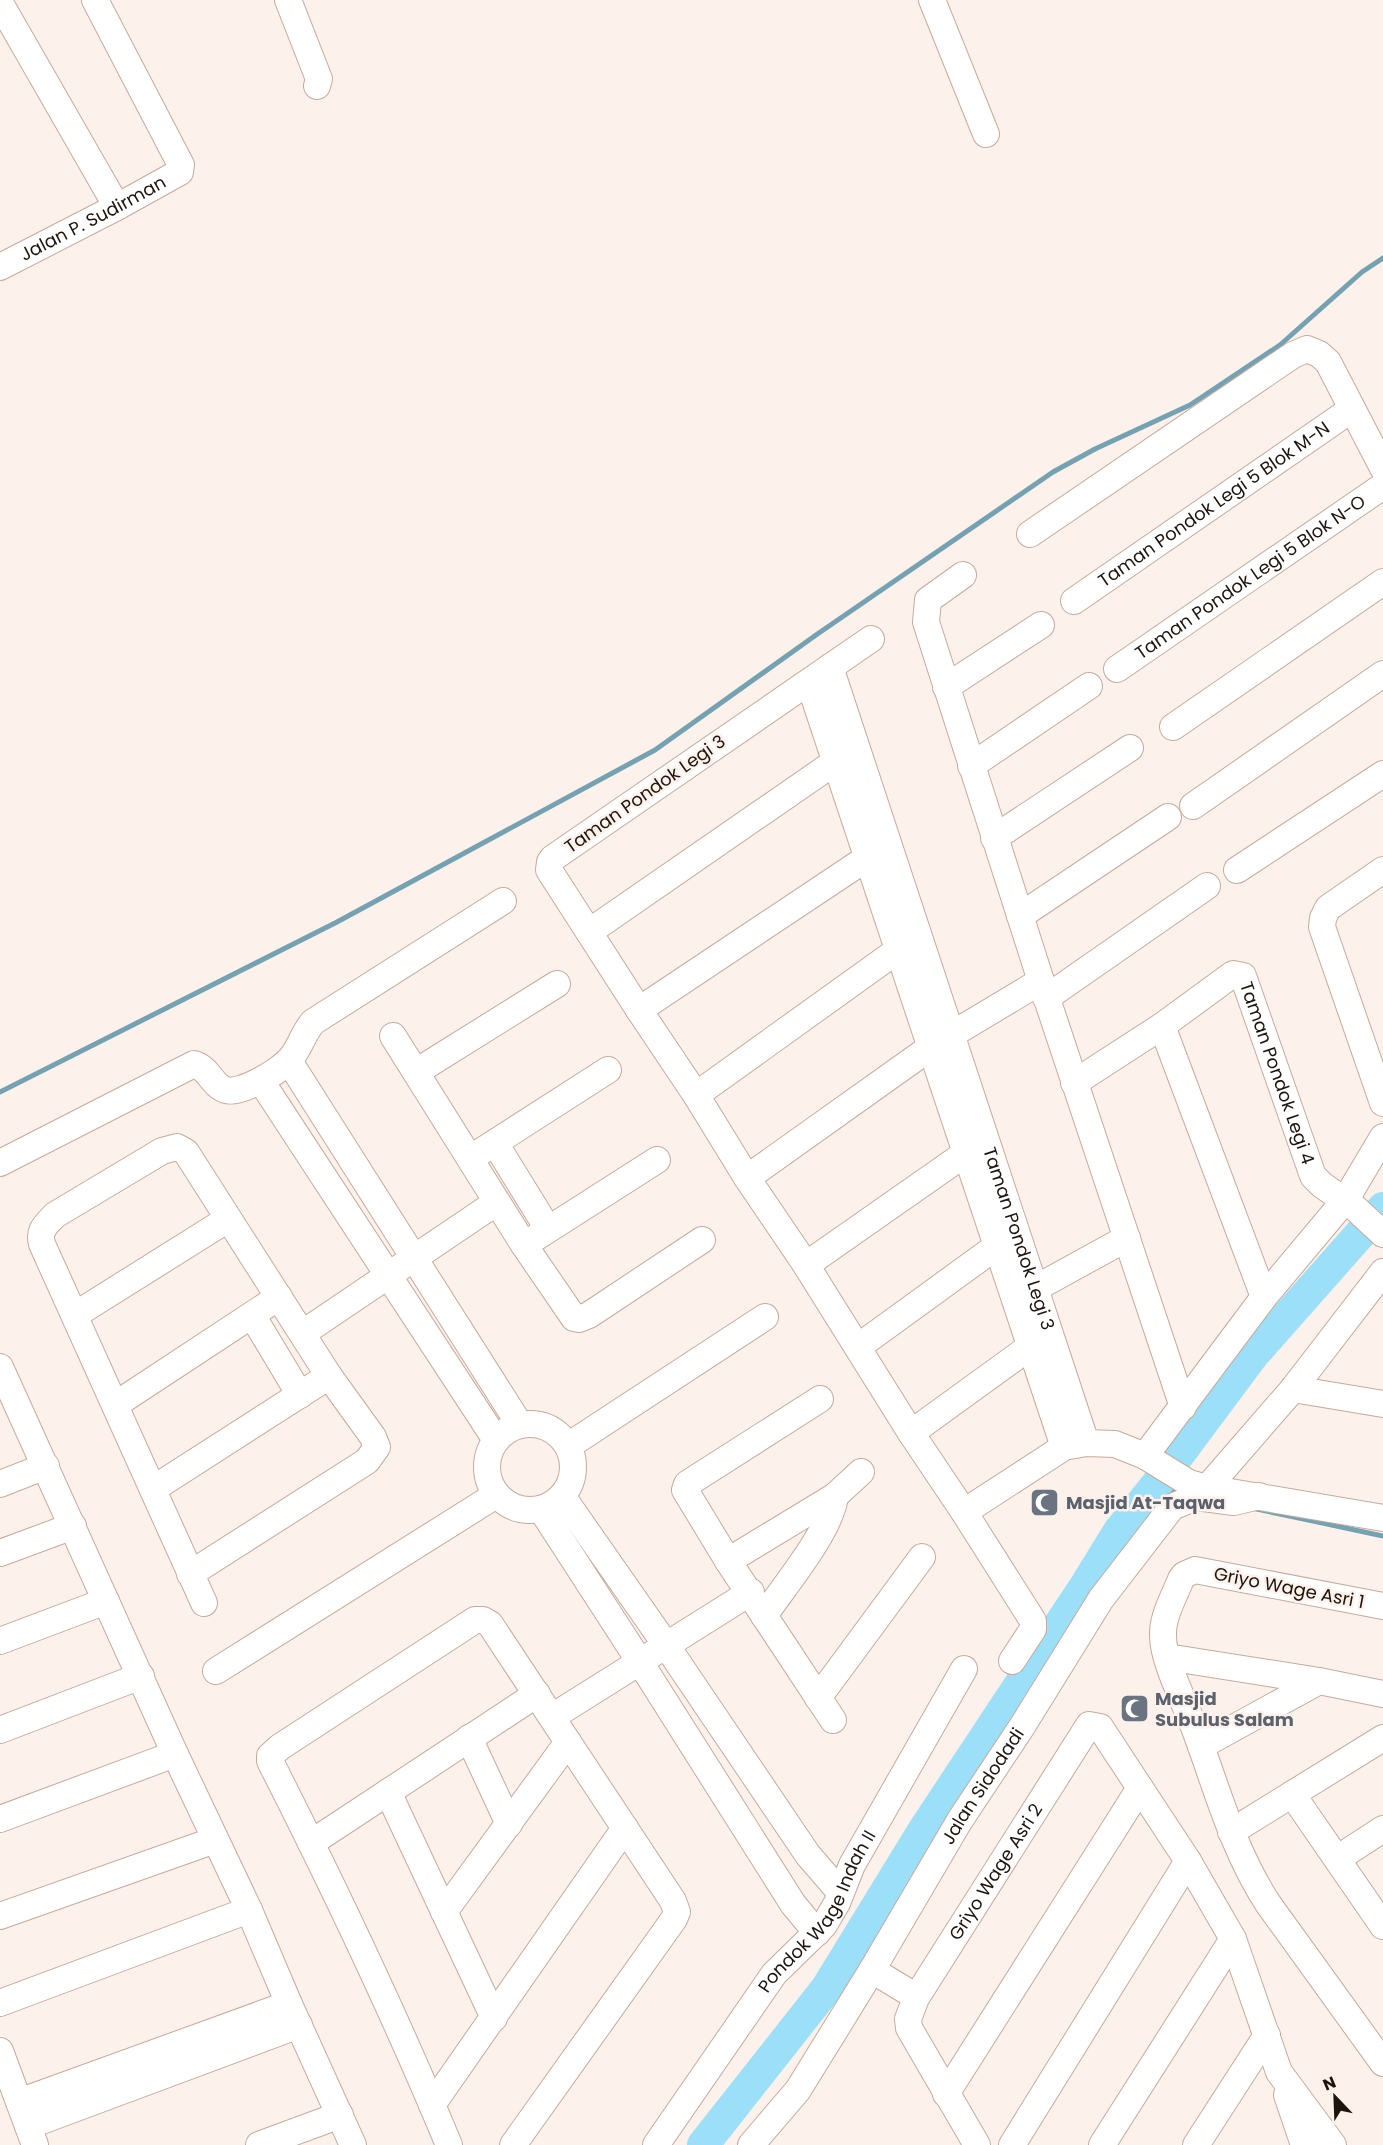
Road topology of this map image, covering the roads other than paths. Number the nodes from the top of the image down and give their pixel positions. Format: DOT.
graph roads {
  1 [pos="94,0"];
  2 [pos="288,0"];
  3 [pos="932,0"];
  4 [pos="0,3"];
  5 [pos="317,87"];
  6 [pos="986,134"];
  7 [pos="117,207"];
  8 [pos="0,267"];
  9 [pos="1352,409"];
  10 [pos="1383,468"];
  11 [pos="1383,486"];
  12 [pos="1030,534"];
  13 [pos="963,575"];
  14 [pos="1383,582"];
  15 [pos="1074,601"];
  16 [pos="1041,625"];
  17 [pos="870,639"];
  18 [pos="830,667"];
  19 [pos="1117,669"];
  20 [pos="1383,674"];
  21 [pos="809,681"];
  22 [pos="1089,686"];
  23 [pos="946,687"];
  24 [pos="1173,727"];
  25 [pos="1130,748"];
  26 [pos="835,762"];
  27 [pos="971,766"];
  28 [pos="1383,774"];
  29 [pos="1193,806"];
  30 [pos="1168,817"];
  31 [pos="994,838"];
  32 [pos="867,858"];
  33 [pos="1237,870"];
  34 [pos="1383,870"];
  35 [pos="1207,886"];
  36 [pos="503,901"];
  37 [pos="1020,916"];
  38 [pos="589,932"];
  39 [pos="898,950"];
  40 [pos="558,984"];
  41 [pos="1043,989"];
  42 [pos="639,1010"];
  43 [pos="1162,1026"];
  44 [pos="393,1036"];
  45 [pos="941,1041"];
  46 [pos="289,1061"];
  47 [pos="608,1070"];
  48 [pos="416,1072"];
  49 [pos="261,1080"];
  50 [pos="1074,1083"];
  51 [pos="696,1095"];
  52 [pos="1383,1103"];
  53 [pos="1383,1137"];
  54 [pos="495,1143"];
  55 [pos="966,1153"];
  56 [pos="471,1158"];
  57 [pos="657,1160"];
  58 [pos="0,1163"];
  59 [pos="747,1178"];
  60 [pos="498,1202"];
  61 [pos="1351,1203"];
  62 [pos="228,1219"];
  63 [pos="548,1229"];
  64 [pos="1383,1234"];
  65 [pos="1127,1239"];
  66 [pos="702,1240"];
  67 [pos="524,1245"];
  68 [pos="997,1246"];
  69 [pos="414,1258"];
  70 [pos="806,1265"];
  71 [pos="1383,1272"];
  72 [pos="388,1275"];
  73 [pos="1036,1288"];
  74 [pos="279,1297"];
  75 [pos="1264,1297"];
  76 [pos="1373,1300"];
  77 [pos="75,1315"];
  78 [pos="252,1315"];
  79 [pos="765,1317"];
  80 [pos="303,1333"];
  81 [pos="1031,1346"];
  82 [pos="858,1347"];
  83 [pos="329,1376"];
  84 [pos="2,1380"];
  85 [pos="1293,1389"];
  86 [pos="300,1395"];
  87 [pos="820,1400"];
  88 [pos="1383,1404"];
  89 [pos="115,1405"];
  90 [pos="1183,1407"];
  91 [pos="520,1425"];
  92 [pos="910,1433"];
  93 [pos="496,1440"];
  94 [pos="1075,1445"];
  95 [pos="568,1446"];
  96 [pos="1149,1459"];
  97 [pos="46,1466"];
  98 [pos="861,1472"];
  99 [pos="0,1484"];
  100 [pos="153,1489"];
  101 [pos="1191,1494"];
  102 [pos="496,1495"];
  103 [pos="562,1496"];
  104 [pos="835,1496"];
  105 [pos="540,1509"];
  106 [pos="964,1512"];
  107 [pos="1383,1518"];
  108 [pos="73,1526"];
  109 [pos="0,1553"];
  110 [pos="922,1557"];
  111 [pos="728,1561"];
  112 [pos="190,1574"];
  113 [pos="751,1593"];
  114 [pos="106,1601"];
  115 [pos="204,1603"];
  116 [pos="1383,1606"];
  117 [pos="764,1616"];
  118 [pos="0,1641"];
  119 [pos="666,1645"];
  120 [pos="1167,1657"];
  121 [pos="1012,1660"];
  122 [pos="640,1662"];
  123 [pos="964,1669"];
  124 [pos="216,1671"];
  125 [pos="141,1676"];
  126 [pos="1319,1682"];
  127 [pos="537,1694"];
  128 [pos="1383,1694"];
  129 [pos="818,1698"];
  130 [pos="552,1718"];
  131 [pos="833,1720"];
  132 [pos="0,1730"];
  133 [pos="469,1738"];
  134 [pos="1383,1738"];
  135 [pos="568,1742"];
  136 [pos="1201,1746"];
  137 [pos="175,1754"];
  138 [pos="1140,1788"];
  139 [pos="388,1792"];
  140 [pos="1292,1794"];
  141 [pos="0,1819"];
  142 [pos="509,1824"];
  143 [pos="625,1828"];
  144 [pos="1383,1829"];
  145 [pos="1231,1832"];
  146 [pos="215,1840"];
  147 [pos="311,1843"];
  148 [pos="1337,1859"];
  149 [pos="1188,1862"];
  150 [pos="840,1892"];
  151 [pos="249,1910"];
  152 [pos="444,1912"];
  153 [pos="0,1916"];
  154 [pos="1382,1924"];
  155 [pos="817,1933"];
  156 [pos="1233,1939"];
  157 [pos="872,1970"];
  158 [pos="905,1990"];
  159 [pos="0,2003"];
  160 [pos="294,2014"];
  161 [pos="494,2018"];
  162 [pos="1267,2035"];
  163 [pos="0,2051"];
  164 [pos="1383,2063"];
  165 [pos="1279,2072"];
  166 [pos="946,2094"];
  167 [pos="19,2102"];
  168 [pos="432,2104"];
  169 [pos="340,2115"];
  170 [pos="31,2136"];
  171 [pos="1299,2141"];
  172 [pos="259,2145"];
  173 [pos="353,2145"];
  174 [pos="449,2145"];
  175 [pos="513,2145"];
  176 [pos="656,2145"];
  177 [pos="751,2145"];
  178 [pos="977,2145"];
  179 [pos="1012,2145"];
  180 [pos="1102,2145"];
  181 [pos="1196,2145"];
  182 [pos="1333,2145"];
  1 -- 7 [label="street, Jalan P. Sudirman"];
  2 -- 5 [label="street"];
  3 -- 6 [label="street"];
  4 -- 7 [label="street"];
  7 -- 8 [label="street, Jalan P. Sudirman"];
  9 -- 10 [label="street"];
  9 -- 12 [label="street"];
  9 -- 15 [label="street, Taman Pondok Legi 5 Blok M-N"];
  11 -- 19 [label="street, Taman Pondok Legi 5 Blok N-O"];
  13 -- 23 [label="street"];
  14 -- 24 [label="street"];
  16 -- 23 [label="street"];
  17 -- 18 [label="street, Taman Pondok Legi 3"];
  18 -- 21 [label="street, Taman Pondok Legi 3"];
  18 -- 45 [label="street, Taman Pondok Legi 3"];
  20 -- 29 [label="street"];
  21 -- 26 [label="street, Taman Pondok Legi 3"];
  21 -- 38 [label="street, Taman Pondok Legi 3"];
  22 -- 27 [label="street"];
  23 -- 27 [label="street"];
  25 -- 31 [label="street"];
  26 -- 32 [label="street, Taman Pondok Legi 3"];
  26 -- 38 [label="street"];
  27 -- 31 [label="street"];
  28 -- 33 [label="street"];
  30 -- 37 [label="street"];
  31 -- 37 [label="street"];
  32 -- 39 [label="street, Taman Pondok Legi 3"];
  32 -- 42 [label="street"];
  34 -- 52 [label="street"];
  35 -- 41 [label="street"];
  36 -- 46 [label="street"];
  37 -- 41 [label="street"];
  38 -- 42 [label="street, Taman Pondok Legi 3"];
  39 -- 45 [label="street, Taman Pondok Legi 3"];
  39 -- 51 [label="street"];
  40 -- 48 [label="street"];
  41 -- 45 [label="street"];
  41 -- 50 [label="street"];
  42 -- 51 [label="street, Taman Pondok Legi 3"];
  43 -- 50 [label="street, Taman Pondok Legi 4"];
  43 -- 61 [label="street, Taman Pondok Legi 4"];
  43 -- 75 [label="street"];
  44 -- 48 [label="street"];
  45 -- 55 [label="street, Taman Pondok Legi 3"];
  45 -- 59 [label="street"];
  45 -- 73 [label="street, Taman Pondok Legi 3"];
  46 -- 49 [label="street"];
  46 -- 69 [label="street"];
  47 -- 54 [label="street"];
  48 -- 56 [label="street"];
  49 -- 58 [label="street"];
  49 -- 72 [label="street"];
  50 -- 65 [label="street"];
  51 -- 59 [label="street, Taman Pondok Legi 3"];
  53 -- 61 [label="street"];
  54 -- 56 [label="street"];
  54 -- 63 [label="street"];
  55 -- 68 [label="street, Taman Pondok Legi 3"];
  55 -- 70 [label="street, Taman Pondok Legi 3"];
  56 -- 60 [label="street"];
  57 -- 63 [label="street"];
  59 -- 70 [label="street, Taman Pondok Legi 3"];
  60 -- 67 [label="street"];
  60 -- 69 [label="street"];
  61 -- 64 [label="street, Taman Pondok Legi 4"];
  61 -- 75 [label="street"];
  62 -- 74 [label="street"];
  62 -- 77 [label="street"];
  62 -- 77 [label="street"];
  63 -- 67 [label="street"];
  65 -- 73 [label="street"];
  65 -- 90 [label="street"];
  66 -- 67 [label="street"];
  68 -- 81 [label="street, Taman Pondok Legi 3"];
  68 -- 82 [label="street, Taman Pondok Legi 3"];
  69 -- 72 [label="street"];
  69 -- 91 [label="street"];
  70 -- 82 [label="street, Taman Pondok Legi 3"];
  71 -- 76 [label="street, Jalan Sidodadi"];
  72 -- 80 [label="street"];
  72 -- 93 [label="street"];
  73 -- 94 [label="street, Taman Pondok Legi 3"];
  74 -- 78 [label="street"];
  74 -- 80 [label="street"];
  75 -- 90 [label="street"];
  76 -- 85 [label="street, Jalan Sidodadi"];
  77 -- 89 [label="street"];
  78 -- 86 [label="street"];
  78 -- 89 [label="street"];
  79 -- 95 [label="street"];
  80 -- 83 [label="street"];
  81 -- 92 [label="street, Taman Pondok Legi 3"];
  81 -- 94 [label="street, Taman Pondok Legi 3"];
  82 -- 92 [label="street, Taman Pondok Legi 3"];
  83 -- 86 [label="street"];
  83 -- 112 [label="street"];
  84 -- 97 [label="street"];
  85 -- 88 [label="street"];
  85 -- 101 [label="street, Jalan Sidodadi"];
  86 -- 100 [label="street"];
  87 -- 111 [label="street"];
  89 -- 100 [label="street"];
  90 -- 96 [label="street"];
  91 -- 93 [label="street"];
  91 -- 95 [label="street"];
  92 -- 106 [label="street, Taman Pondok Legi 3"];
  93 -- 102 [label="street"];
  94 -- 96 [label="street"];
  94 -- 106 [label="street"];
  95 -- 103 [label="street"];
  96 -- 101 [label="street"];
  97 -- 99 [label="street"];
  97 -- 108 [label="street"];
  98 -- 104 [label="street"];
  100 -- 112 [label="street"];
  101 -- 107 [label="street"];
  101 -- 157 [label="street, Jalan Sidodadi"];
  102 -- 105 [label="street"];
  102 -- 124 [label="street"];
  103 -- 105 [label="street"];
  103 -- 119 [label="street"];
  104 -- 111 [label="street"];
  104 -- 117 [label="street"];
  105 -- 122 [label="street"];
  106 -- 121 [label="street, Taman Pondok Legi 3"];
  108 -- 109 [label="street"];
  108 -- 114 [label="street"];
  110 -- 129 [label="street"];
  111 -- 113 [label="street"];
  112 -- 115 [label="street"];
  113 -- 117 [label="street"];
  113 -- 119 [label="street"];
  114 -- 118 [label="street"];
  114 -- 125 [label="street"];
  116 -- 120 [label="street, Griyo Wage Asri 1"];
  117 -- 129 [label="street"];
  119 -- 122 [label="street"];
  119 -- 150 [label="street"];
  120 -- 126 [label="street"];
  120 -- 136 [label="street"];
  122 -- 130 [label="street"];
  122 -- 155 [label="street"];
  123 -- 150 [label="street, Pondok Wage Indah II"];
  125 -- 132 [label="street"];
  125 -- 137 [label="street"];
  126 -- 128 [label="street"];
  126 -- 136 [label="street"];
  127 -- 130 [label="street"];
  127 -- 133 [label="street"];
  127 -- 147 [label="street"];
  129 -- 131 [label="street"];
  130 -- 135 [label="street"];
  133 -- 139 [label="street"];
  133 -- 142 [label="street"];
  134 -- 140 [label="street"];
  135 -- 142 [label="street"];
  135 -- 143 [label="street"];
  136 -- 145 [label="street"];
  137 -- 141 [label="street"];
  137 -- 146 [label="street"];
  138 -- 149 [label="street, Griyo Wage Asri 2"];
  138 -- 166 [label="street"];
  138 -- 166 [label="street, Griyo Wage Asri 2"];
  139 -- 147 [label="street"];
  139 -- 152 [label="street"];
  140 -- 145 [label="street"];
  140 -- 148 [label="street"];
  142 -- 152 [label="street"];
  143 -- 161 [label="street"];
  143 -- 175 [label="street"];
  144 -- 148 [label="street"];
  145 -- 164 [label="street"];
  146 -- 151 [label="street"];
  146 -- 153 [label="street"];
  147 -- 168 [label="street"];
  148 -- 154 [label="street"];
  149 -- 156 [label="street, Griyo Wage Asri 2"];
  149 -- 179 [label="street"];
  150 -- 155 [label="street, Pondok Wage Indah II"];
  151 -- 159 [label="street"];
  151 -- 160 [label="street"];
  152 -- 161 [label="street"];
  155 -- 176 [label="street, Pondok Wage Indah II"];
  156 -- 162 [label="street, Griyo Wage Asri 2"];
  156 -- 180 [label="street"];
  157 -- 158 [label="street"];
  157 -- 177 [label="street, Jalan Sidodadi"];
  160 -- 167 [label="street"];
  160 -- 169 [label="street"];
  160 -- 170 [label="street"];
  161 -- 168 [label="street"];
  162 -- 165 [label="street, Griyo Wage Asri 2"];
  162 -- 181 [label="street"];
  163 -- 167 [label="street"];
  165 -- 171 [label="street, Griyo Wage Asri 2"];
  165 -- 182 [label="street, Griyo Wage Asri 2"];
  166 -- 178 [label="street, Griyo Wage Asri 2"];
  167 -- 170 [label="street"];
  168 -- 174 [label="street"];
  169 -- 172 [label="street"];
  169 -- 173 [label="street"];
}
